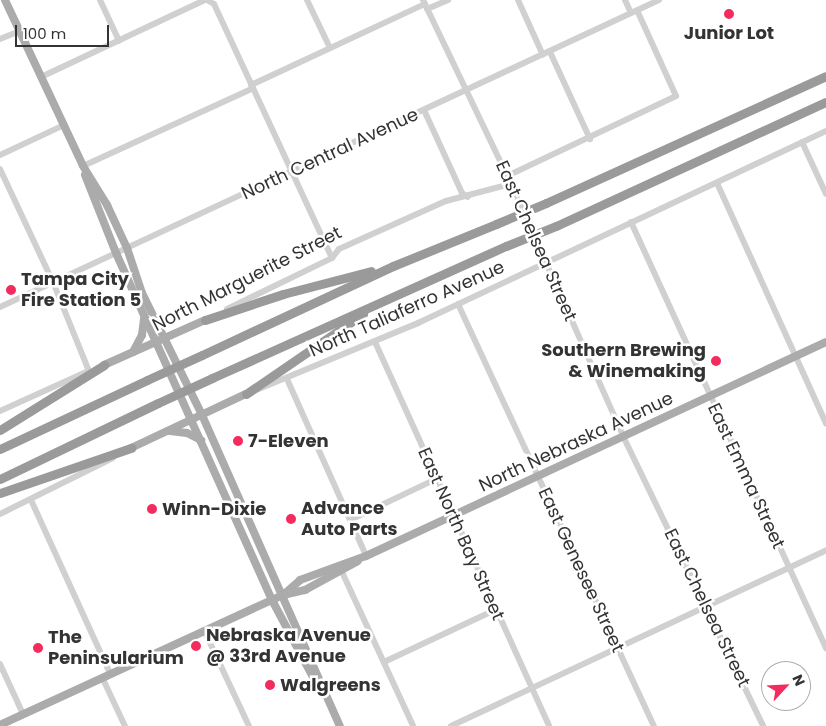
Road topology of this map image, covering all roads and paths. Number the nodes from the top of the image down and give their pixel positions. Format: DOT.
graph roads {
  1 [pos="5,0"];
  2 [pos="100,0"];
  3 [pos="206,0"];
  4 [pos="307,0"];
  5 [pos="448,0"];
  6 [pos="518,0"];
  7 [pos="624,0"];
  8 [pos="659,0"];
  9 [pos="425,4"];
  10 [pos="634,12"];
  11 [pos="20,31"];
  12 [pos="0,40"];
  13 [pos="119,42"];
  14 [pos="330,48"];
  15 [pos="547,53"];
  16 [pos="826,76"];
  17 [pos="41,77"];
  18 [pos="252,86"];
  19 [pos="465,91"];
  20 [pos="826,102"];
  21 [pos="424,110"];
  22 [pos="64,125"];
  23 [pos="826,130"];
  24 [pos="590,139"];
  25 [pos="802,142"];
  26 [pos="0,156"];
  27 [pos="83,166"];
  28 [pos="0,169"];
  29 [pos="292,171"];
  30 [pos="507,176"];
  31 [pos="717,183"];
  32 [pos="458,184"];
  33 [pos="511,184"];
  34 [pos="826,194"];
  35 [pos="468,197"];
  36 [pos="446,201"];
  37 [pos="631,222"];
  38 [pos="127,248"];
  39 [pos="116,253"];
  40 [pos="332,258"];
  41 [pos="546,262"];
  42 [pos="393,266"];
  43 [pos="53,282"];
  44 [pos="376,304"];
  45 [pos="458,304"];
  46 [pos="0,307"];
  47 [pos="144,316"];
  48 [pos="205,320"];
  49 [pos="164,339"];
  50 [pos="156,342"];
  51 [pos="374,342"];
  52 [pos="826,342"];
  53 [pos="133,352"];
  54 [pos="795,357"];
  55 [pos="104,365"];
  56 [pos="89,371"];
  57 [pos="287,379"];
  58 [pos="246,394"];
  59 [pos="710,397"];
  60 [pos="0,411"];
  61 [pos="202,415"];
  62 [pos="192,420"];
  63 [pos="826,423"];
  64 [pos="0,430"];
  65 [pos="168,431"];
  66 [pos="624,436"];
  67 [pos="201,440"];
  68 [pos="131,448"];
  69 [pos="0,449"];
  70 [pos="537,476"];
  71 [pos="0,479"];
  72 [pos="436,479"];
  73 [pos="0,493"];
  74 [pos="31,500"];
  75 [pos="0,514"];
  76 [pos="452,516"];
  77 [pos="350,520"];
  78 [pos="826,550"];
  79 [pos="366,556"];
  80 [pos="789,568"];
  81 [pos="342,572"];
  82 [pos="283,595"];
  83 [pos="272,600"];
  84 [pos="707,606"];
  85 [pos="495,610"];
  86 [pos="204,630"];
  87 [pos="617,648"];
  88 [pos="826,648"];
  89 [pos="384,662"];
  90 [pos="0,664"];
  91 [pos="110,673"];
  92 [pos="102,677"];
  93 [pos="531,688"];
  94 [pos="23,714"];
  95 [pos="13,723"];
  96 [pos="0,725"];
  97 [pos="340,725"];
  98 [pos="125,726"];
  99 [pos="249,726"];
  100 [pos="413,726"];
  101 [pos="452,726"];
  102 [pos="549,726"];
  103 [pos="654,726"];
  104 [pos="763,726"];
  1 -- 11 [label="main road"];
  2 -- 13 [label="street"];
  3 -- 13 [label="street"];
  3 -- 18 [label="street"];
  4 -- 14 [label="street"];
  5 -- 9 [label="street"];
  6 -- 15 [label="street"];
  7 -- 10 [label="street"];
  8 -- 10 [label="street, North Central Avenue"];
  9 -- 14 [label="street"];
  9 -- 19 [label="street, East Chelsea Street"];
  10 -- 15 [label="street, North Central Avenue"];
  10 -- 24 [label="street"];
  11 -- 12 [label="street"];
  11 -- 17 [label="main road"];
  13 -- 17 [label="street"];
  14 -- 18 [label="street"];
  15 -- 19 [label="street, North Central Avenue"];
  15 -- 24 [label="street"];
  16 -- 42 [label="highway, bridge"];
  17 -- 22 [label="main road"];
  18 -- 27 [label="street"];
  18 -- 29 [label="street"];
  19 -- 21 [label="street, North Central Avenue"];
  19 -- 30 [label="street, East Chelsea Street"];
  20 -- 44 [label="highway, bridge"];
  21 -- 29 [label="street, North Central Avenue"];
  21 -- 32 [label="street"];
  22 -- 26 [label="street"];
  22 -- 27 [label="main road"];
  23 -- 25 [label="street, North Taliaferro Avenue"];
  24 -- 30 [label="street"];
  25 -- 31 [label="street, North Taliaferro Avenue"];
  25 -- 34 [label="street"];
  27 -- 38 [label="main road"];
  27 -- 39 [label="main road"];
  28 -- 43 [label="street"];
  29 -- 38 [label="street, North Central Avenue"];
  29 -- 40 [label="street"];
  30 -- 33 [label="street, East Chelsea Street"];
  31 -- 37 [label="street, North Taliaferro Avenue"];
  31 -- 54 [label="street"];
  32 -- 35 [label="street"];
  32 -- 36 [label="street"];
  33 -- 35 [label="street, North Marguerite Street"];
  33 -- 41 [label="street, East Chelsea Street"];
  35 -- 36 [label="street, North Marguerite Street"];
  36 -- 40 [label="street, North Marguerite Street"];
  37 -- 41 [label="street, North Taliaferro Avenue"];
  37 -- 59 [label="street, East Emma Street"];
  38 -- 39 [label="street, North Central Avenue"];
  38 -- 49 [label="main road"];
  39 -- 43 [label="street, North Central Avenue"];
  39 -- 47 [label="main road"];
  40 -- 48 [label="street, North Marguerite Street"];
  41 -- 45 [label="street, North Taliaferro Avenue"];
  41 -- 66 [label="street, East Chelsea Street"];
  42 -- 48 [label="highway"];
  42 -- 69 [label="highway, bridge"];
  43 -- 46 [label="street, North Central Avenue"];
  43 -- 56 [label="street"];
  44 -- 58 [label="highway"];
  44 -- 71 [label="highway, bridge"];
  45 -- 51 [label="street, North Taliaferro Avenue"];
  45 -- 70 [label="street, East Genesee Street"];
  47 -- 50 [label="main road"];
  47 -- 53 [label="main road"];
  48 -- 49 [label="main road, North Marguerite Street"];
  49 -- 50 [label="main road, North Marguerite Street"];
  49 -- 61 [label="main road"];
  50 -- 53 [label="main road, North Marguerite Street"];
  50 -- 62 [label="main road"];
  51 -- 57 [label="street, North Taliaferro Avenue"];
  51 -- 72 [label="street, East North Bay Street"];
  52 -- 54 [label="main road, North Nebraska Avenue"];
  53 -- 55 [label="main road, North Marguerite Street"];
  54 -- 59 [label="main road, North Nebraska Avenue"];
  54 -- 63 [label="street"];
  55 -- 56 [label="street, North Marguerite Street"];
  55 -- 64 [label="highway"];
  56 -- 60 [label="street, North Marguerite Street"];
  57 -- 58 [label="street, North Taliaferro Avenue"];
  57 -- 77 [label="street"];
  58 -- 61 [label="main road, North Taliaferro Avenue"];
  59 -- 66 [label="main road, North Nebraska Avenue"];
  59 -- 80 [label="street, East Emma Street"];
  61 -- 62 [label="main road, North Taliaferro Avenue"];
  61 -- 82 [label="main road"];
  62 -- 65 [label="main road, North Taliaferro Avenue"];
  62 -- 67 [label="main road"];
  65 -- 67 [label="main road"];
  65 -- 68 [label="main road, North Taliaferro Avenue"];
  66 -- 70 [label="main road, North Nebraska Avenue"];
  66 -- 84 [label="street, East Chelsea Street"];
  67 -- 83 [label="main road"];
  68 -- 73 [label="highway"];
  68 -- 74 [label="street, North Taliaferro Avenue"];
  70 -- 76 [label="main road, North Nebraska Avenue"];
  70 -- 87 [label="street, East Genesee Street"];
  72 -- 76 [label="street, East North Bay Street"];
  72 -- 77 [label="street"];
  74 -- 75 [label="street, North Taliaferro Avenue"];
  74 -- 91 [label="street"];
  76 -- 79 [label="main road, North Nebraska Avenue"];
  76 -- 85 [label="street, East North Bay Street"];
  77 -- 79 [label="street"];
  78 -- 80 [label="street"];
  79 -- 81 [label="main road, North Nebraska Avenue"];
  79 -- 82 [label="main road, North Nebraska Avenue"];
  80 -- 84 [label="street"];
  80 -- 88 [label="street, East Emma Street"];
  81 -- 82 [label="main road, North Nebraska Avenue"];
  81 -- 89 [label="street"];
  82 -- 83 [label="main road, North Nebraska Avenue"];
  82 -- 97 [label="main road"];
  83 -- 86 [label="main road, North Nebraska Avenue"];
  83 -- 97 [label="main road"];
  84 -- 87 [label="street"];
  84 -- 104 [label="street, East Chelsea Street"];
  85 -- 89 [label="street"];
  85 -- 93 [label="street, East North Bay Street"];
  86 -- 91 [label="main road, North Nebraska Avenue"];
  86 -- 99 [label="street"];
  87 -- 93 [label="street"];
  87 -- 103 [label="street, East Genesee Street"];
  89 -- 100 [label="street"];
  90 -- 94 [label="street"];
  91 -- 92 [label="main road, North Nebraska Avenue"];
  92 -- 94 [label="main road, North Nebraska Avenue"];
  92 -- 98 [label="street"];
  93 -- 101 [label="street"];
  93 -- 102 [label="street, East North Bay Street"];
  94 -- 95 [label="main road, North Nebraska Avenue"];
  95 -- 96 [label="main road, North Nebraska Avenue"];
}
